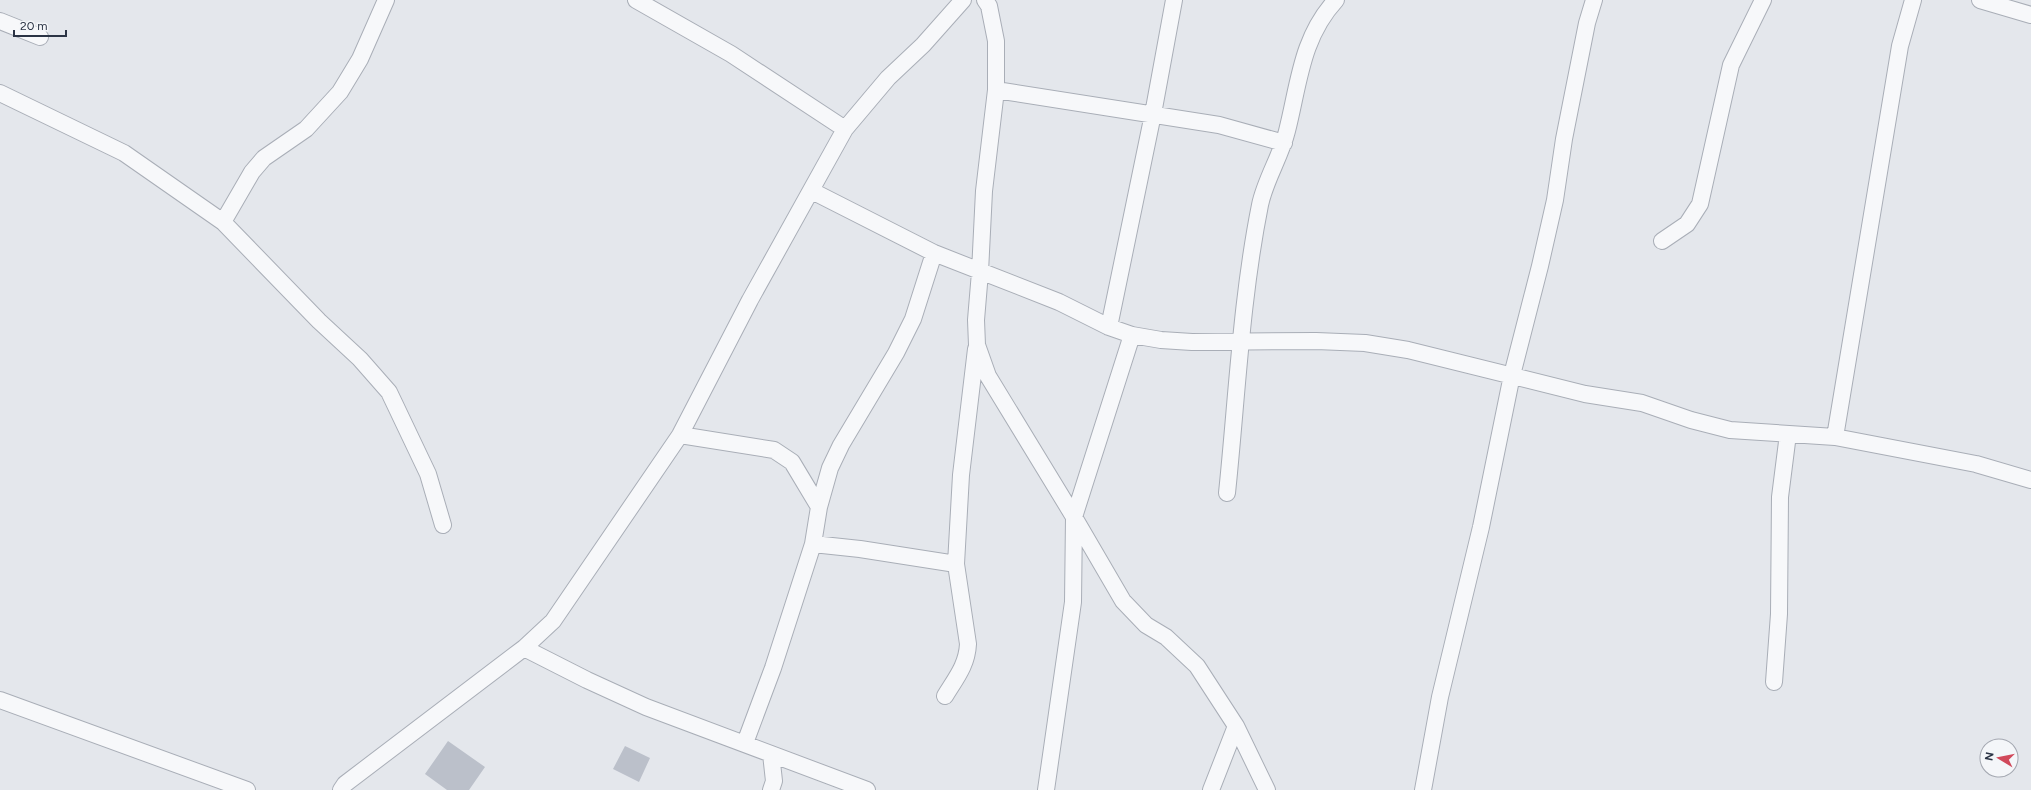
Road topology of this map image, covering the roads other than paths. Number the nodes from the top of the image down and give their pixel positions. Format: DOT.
graph roads {
  1 [pos="386,0"];
  2 [pos="636,0"];
  3 [pos="963,0"];
  4 [pos="985,0"];
  5 [pos="1174,0"];
  6 [pos="1336,0"];
  7 [pos="1594,0"];
  8 [pos="1763,0"];
  9 [pos="1913,0"];
  10 [pos="1980,0"];
  11 [pos="2031,15"];
  12 [pos="0,20"];
  13 [pos="40,36"];
  14 [pos="996,90"];
  15 [pos="0,93"];
  16 [pos="1153,114"];
  17 [pos="845,129"];
  18 [pos="1284,143"];
  19 [pos="812,191"];
  20 [pos="223,222"];
  21 [pos="1662,241"];
  22 [pos="934,253"];
  23 [pos="980,272"];
  24 [pos="1109,327"];
  25 [pos="1132,335"];
  26 [pos="1241,341"];
  27 [pos="977,345"];
  28 [pos="1512,375"];
  29 [pos="1788,434"];
  30 [pos="680,435"];
  31 [pos="1835,437"];
  32 [pos="2031,480"];
  33 [pos="1227,493"];
  34 [pos="819,507"];
  35 [pos="1074,517"];
  36 [pos="443,525"];
  37 [pos="813,544"];
  38 [pos="956,564"];
  39 [pos="524,648"];
  40 [pos="1774,682"];
  41 [pos="945,696"];
  42 [pos="0,700"];
  43 [pos="1236,726"];
  44 [pos="746,743"];
  45 [pos="771,754"];
  46 [pos="795,763"];
  47 [pos="773,785"];
  48 [pos="247,790"];
  49 [pos="341,790"];
  50 [pos="867,790"];
  51 [pos="1046,790"];
  52 [pos="1211,790"];
  53 [pos="1267,790"];
  54 [pos="1423,790"];
  1 -- 20 [label="street"];
  2 -- 17 [label="street"];
  3 -- 17 [label="street"];
  4 -- 14 [label="street"];
  5 -- 16 [label="street"];
  6 -- 18 [label="street"];
  7 -- 28 [label="street"];
  8 -- 21 [label="street"];
  9 -- 31 [label="street"];
  10 -- 11 [label="street"];
  12 -- 13 [label="street"];
  14 -- 16 [label="street"];
  14 -- 23 [label="street"];
  15 -- 20 [label="street"];
  16 -- 18 [label="street"];
  16 -- 24 [label="street"];
  17 -- 19 [label="street"];
  18 -- 26 [label="street"];
  19 -- 22 [label="street"];
  19 -- 30 [label="street"];
  20 -- 36 [label="street"];
  22 -- 23 [label="street"];
  22 -- 34 [label="street"];
  23 -- 24 [label="street"];
  23 -- 27 [label="street"];
  24 -- 25 [label="street"];
  25 -- 26 [label="street"];
  25 -- 35 [label="street"];
  26 -- 28 [label="street"];
  26 -- 33 [label="street"];
  27 -- 35 [label="street"];
  27 -- 38 [label="street"];
  28 -- 29 [label="street"];
  28 -- 54 [label="street"];
  29 -- 31 [label="street"];
  29 -- 40 [label="street"];
  30 -- 34 [label="street"];
  30 -- 39 [label="street"];
  31 -- 32 [label="street"];
  34 -- 37 [label="street"];
  35 -- 43 [label="street"];
  35 -- 51 [label="street"];
  37 -- 38 [label="street"];
  37 -- 44 [label="street"];
  38 -- 41 [label="street"];
  39 -- 44 [label="street"];
  39 -- 49 [label="street"];
  42 -- 48 [label="street"];
  43 -- 52 [label="street"];
  43 -- 53 [label="street"];
  44 -- 45 [label="street"];
  45 -- 46 [label="street"];
  45 -- 47 [label="street"];
  46 -- 47 [label="street"];
  46 -- 50 [label="street"];
}
